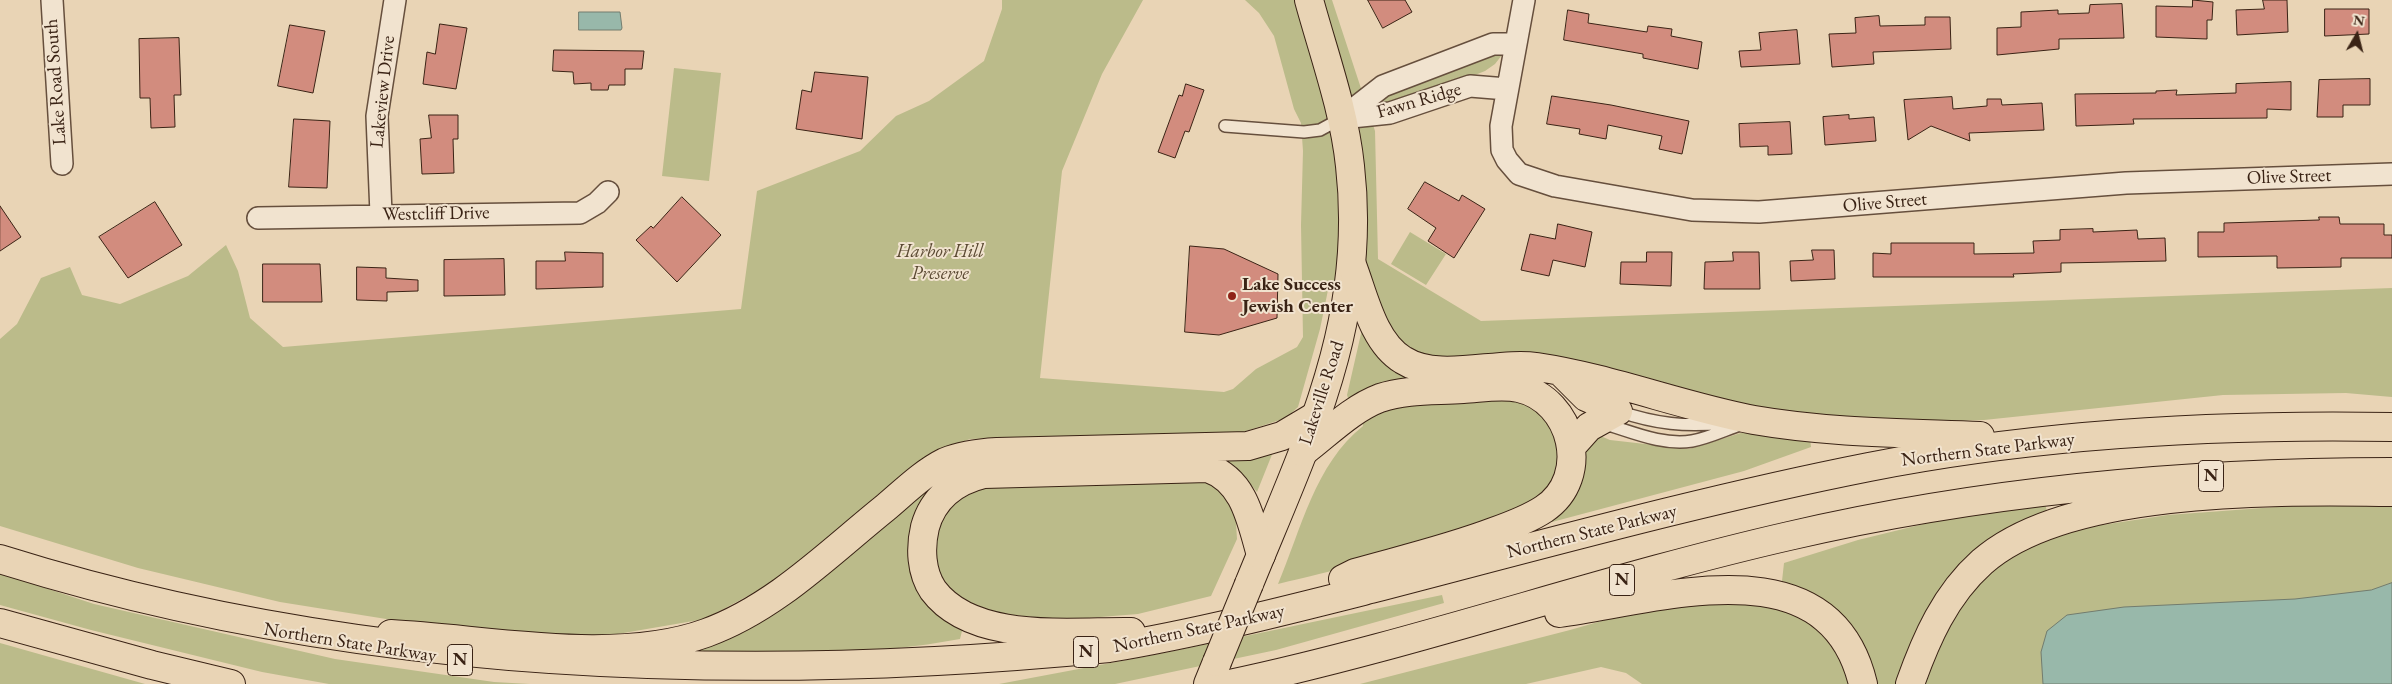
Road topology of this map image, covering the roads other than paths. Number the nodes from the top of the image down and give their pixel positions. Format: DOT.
graph roads {
  1 [pos="52,0"];
  2 [pos="394,0"];
  3 [pos="1310,0"];
  4 [pos="1524,0"];
  5 [pos="1515,44"];
  6 [pos="1507,88"];
  7 [pos="1342,118"];
  8 [pos="1225,126"];
  9 [pos="62,164"];
  10 [pos="2392,174"];
  11 [pos="608,192"];
  12 [pos="380,214"];
  13 [pos="258,218"];
  14 [pos="1352,265"];
  15 [pos="1561,372"];
  16 [pos="1319,414"];
  17 [pos="1607,417"];
  18 [pos="1754,420"];
  19 [pos="2392,427"];
  20 [pos="2072,438"];
  21 [pos="1572,446"];
  22 [pos="1303,452"];
  23 [pos="2392,472"];
  24 [pos="2392,492"];
  25 [pos="1261,555"];
  26 [pos="0,559"];
  27 [pos="1264,616"];
  28 [pos="0,623"];
  29 [pos="1458,626"];
  30 [pos="257,627"];
  31 [pos="1198,632"];
  32 [pos="232,684"];
  33 [pos="1208,684"];
  34 [pos="1230,684"];
  35 [pos="1863,684"];
  36 [pos="1910,684"];
  1 -- 9 [label="street, Lake Road South"];
  2 -- 12 [label="street, Lakeview Drive"];
  3 -- 7 [label="main road, Lakeville Road"];
  4 -- 5 [label="street, Olive Street"];
  5 -- 6 [label="street, Olive Street"];
  5 -- 7 [label="street, Fawn Ridge"];
  6 -- 7 [label="street, Fawn Ridge"];
  6 -- 10 [label="street, Olive Street"];
  7 -- 8 [label="lane"];
  7 -- 14 [label="main road, Lakeville Road"];
  11 -- 12 [label="street, Westcliff Drive"];
  12 -- 13 [label="street, Westcliff Drive"];
  14 -- 15 [label="main road"];
  14 -- 16 [label="main road, Lakeville Road"];
  15 -- 17 [label="main road"];
  15 -- 18 [label="main road"];
  16 -- 22 [label="main road, Lakeville Road"];
  16 -- 30 [label="main road"];
  17 -- 18 [label="lane"];
  17 -- 18 [label="lane"];
  17 -- 21 [label="main road"];
  18 -- 20 [label="main road"];
  19 -- 20 [label="main road, Northern State Parkway / N"];
  20 -- 27 [label="main road, Northern State Parkway / N"];
  21 -- 22 [label="main road"];
  21 -- 27 [label="main road"];
  22 -- 25 [label="main road, Lakeville Road"];
  23 -- 29 [label="main road, N"];
  24 -- 36 [label="main road"];
  25 -- 31 [label="main road"];
  25 -- 33 [label="main road, Lakeville Road, bridge"];
  26 -- 30 [label="main road, Northern State Parkway / N"];
  27 -- 31 [label="main road, Northern State Parkway / N"];
  28 -- 32 [label="main road"];
  29 -- 34 [label="main road, N"];
  29 -- 35 [label="main road"];
  30 -- 31 [label="main road, Northern State Parkway / N"];
}
